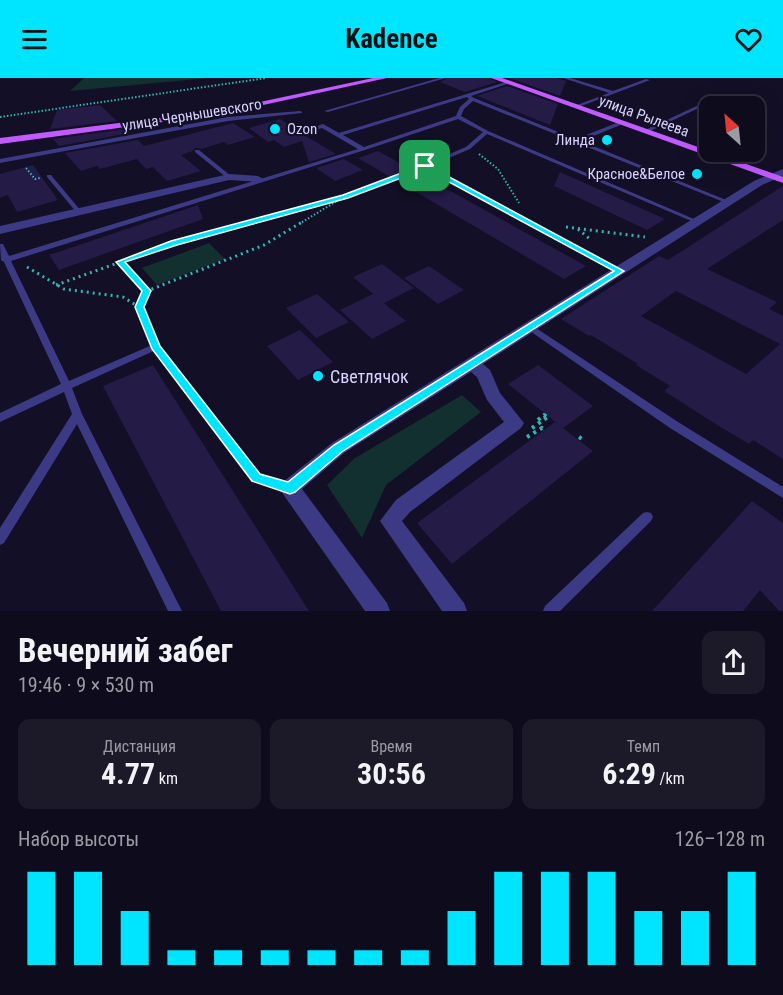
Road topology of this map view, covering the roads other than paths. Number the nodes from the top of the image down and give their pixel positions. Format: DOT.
graph roads {
  1 [pos="383,78"];
  2 [pos="444,78"];
  3 [pos="495,78"];
  4 [pos="565,78"];
  5 [pos="648,80"];
  6 [pos="508,83"];
  7 [pos="614,93"];
  8 [pos="470,97"];
  9 [pos="576,107"];
  10 [pos="699,107"];
  11 [pos="326,111"];
  12 [pos="300,112"];
  13 [pos="225,116"];
  14 [pos="458,117"];
  15 [pos="621,123"];
  16 [pos="309,130"];
  17 [pos="486,132"];
  18 [pos="646,132"];
  19 [pos="338,135"];
  20 [pos="0,141"];
  21 [pos="576,141"];
  22 [pos="363,148"];
  23 [pos="198,151"];
  24 [pos="0,161"];
  25 [pos="783,172"];
  26 [pos="49,176"];
  27 [pos="229,177"];
  28 [pos="258,179"];
  29 [pos="765,180"];
  30 [pos="783,180"];
  31 [pos="728,202"];
  32 [pos="79,212"];
  33 [pos="698,222"];
  34 [pos="0,230"];
  35 [pos="0,246"];
  36 [pos="5,260"];
  37 [pos="620,271"];
  38 [pos="530,327"];
  39 [pos="155,347"];
  40 [pos="472,364"];
  41 [pos="67,386"];
  42 [pos="77,414"];
  43 [pos="0,418"];
  44 [pos="783,493"];
  45 [pos="647,517"];
  46 [pos="0,539"];
  47 [pos="175,611"];
  48 [pos="379,611"];
  49 [pos="456,611"];
  50 [pos="550,611"];
  1 -- 13 [label="main road, улица Чернышевского"];
  2 -- 11 [label="lane"];
  3 -- 6 [label="main road, улица Рылеева"];
  4 -- 7 [label="lane"];
  5 -- 7 [label="lane"];
  6 -- 8 [label="lane"];
  6 -- 9 [label="main road, улица Рылеева"];
  7 -- 9 [label="lane"];
  8 -- 14 [label="lane"];
  8 -- 19 [label="lane"];
  8 -- 21 [label="lane"];
  9 -- 15 [label="main road, улица Рылеева"];
  10 -- 18 [label="lane"];
  12 -- 13 [label="lane"];
  13 -- 20 [label="main road, улица Чернышевского"];
  13 -- 24 [label="lane"];
  14 -- 17 [label="lane"];
  14 -- 22 [label="lane"];
  15 -- 18 [label="main road, улица Рылеева"];
  15 -- 21 [label="lane"];
  16 -- 19 [label="lane"];
  17 -- 33 [label="lane"];
  17 -- 37 [label="lane"];
  18 -- 29 [label="main road, улица Рылеева"];
  19 -- 22 [label="lane"];
  21 -- 31 [label="lane"];
  22 -- 28 [label="lane"];
  23 -- 27 [label="lane"];
  25 -- 29 [label="street"];
  26 -- 32 [label="lane"];
  27 -- 28 [label="street"];
  27 -- 32 [label="street"];
  28 -- 36 [label="lane"];
  29 -- 30 [label="main road, улица Рылеева"];
  29 -- 31 [label="street"];
  31 -- 33 [label="street"];
  32 -- 34 [label="street"];
  33 -- 37 [label="street"];
  35 -- 36 [label="lane"];
  36 -- 41 [label="lane"];
  37 -- 38 [label="street"];
  38 -- 40 [label="street"];
  38 -- 44 [label="lane"];
  39 -- 41 [label="lane"];
  40 -- 48 [label="street"];
  40 -- 49 [label="street"];
  41 -- 42 [label="lane"];
  41 -- 43 [label="lane"];
  42 -- 46 [label="lane"];
  42 -- 47 [label="lane"];
  45 -- 50 [label="lane"];
}
